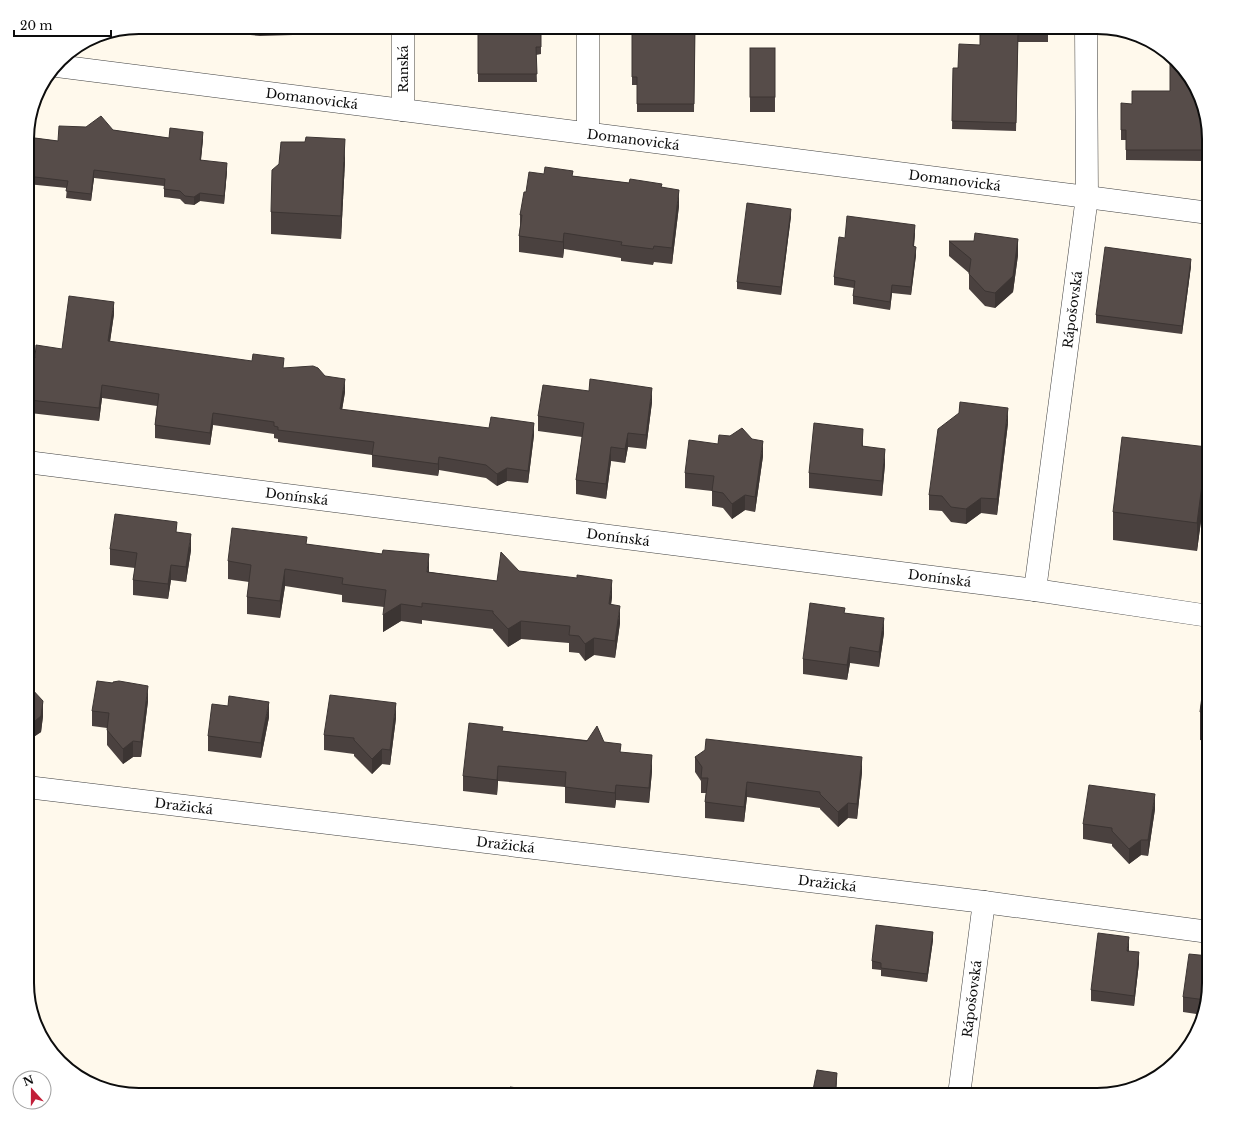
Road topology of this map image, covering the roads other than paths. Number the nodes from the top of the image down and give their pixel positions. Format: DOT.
graph roads {
  1 [pos="403,34"];
  2 [pos="588,34"];
  3 [pos="1086,34"];
  4 [pos="63,67"];
  5 [pos="403,110"];
  6 [pos="588,133"];
  7 [pos="1087,197"];
  8 [pos="1202,212"];
  9 [pos="34,463"];
  10 [pos="1035,590"];
  11 [pos="1202,615"];
  12 [pos="34,789"];
  13 [pos="984,902"];
  14 [pos="1202,931"];
  15 [pos="960,1088"];
  1 -- 5 [label="street, Ranská"];
  2 -- 6 [label="street"];
  3 -- 7 [label="street, Rápošovská"];
  4 -- 5 [label="street, Domanovická"];
  5 -- 6 [label="street, Domanovická"];
  6 -- 7 [label="street, Domanovická"];
  7 -- 8 [label="street, Domanovická"];
  7 -- 10 [label="street, Rápošovská"];
  9 -- 10 [label="street, Donínská"];
  10 -- 11 [label="street, Donínská"];
  12 -- 13 [label="street, Dražická"];
  13 -- 14 [label="street, Dražická"];
  13 -- 15 [label="street, Rápošovská"];
}
